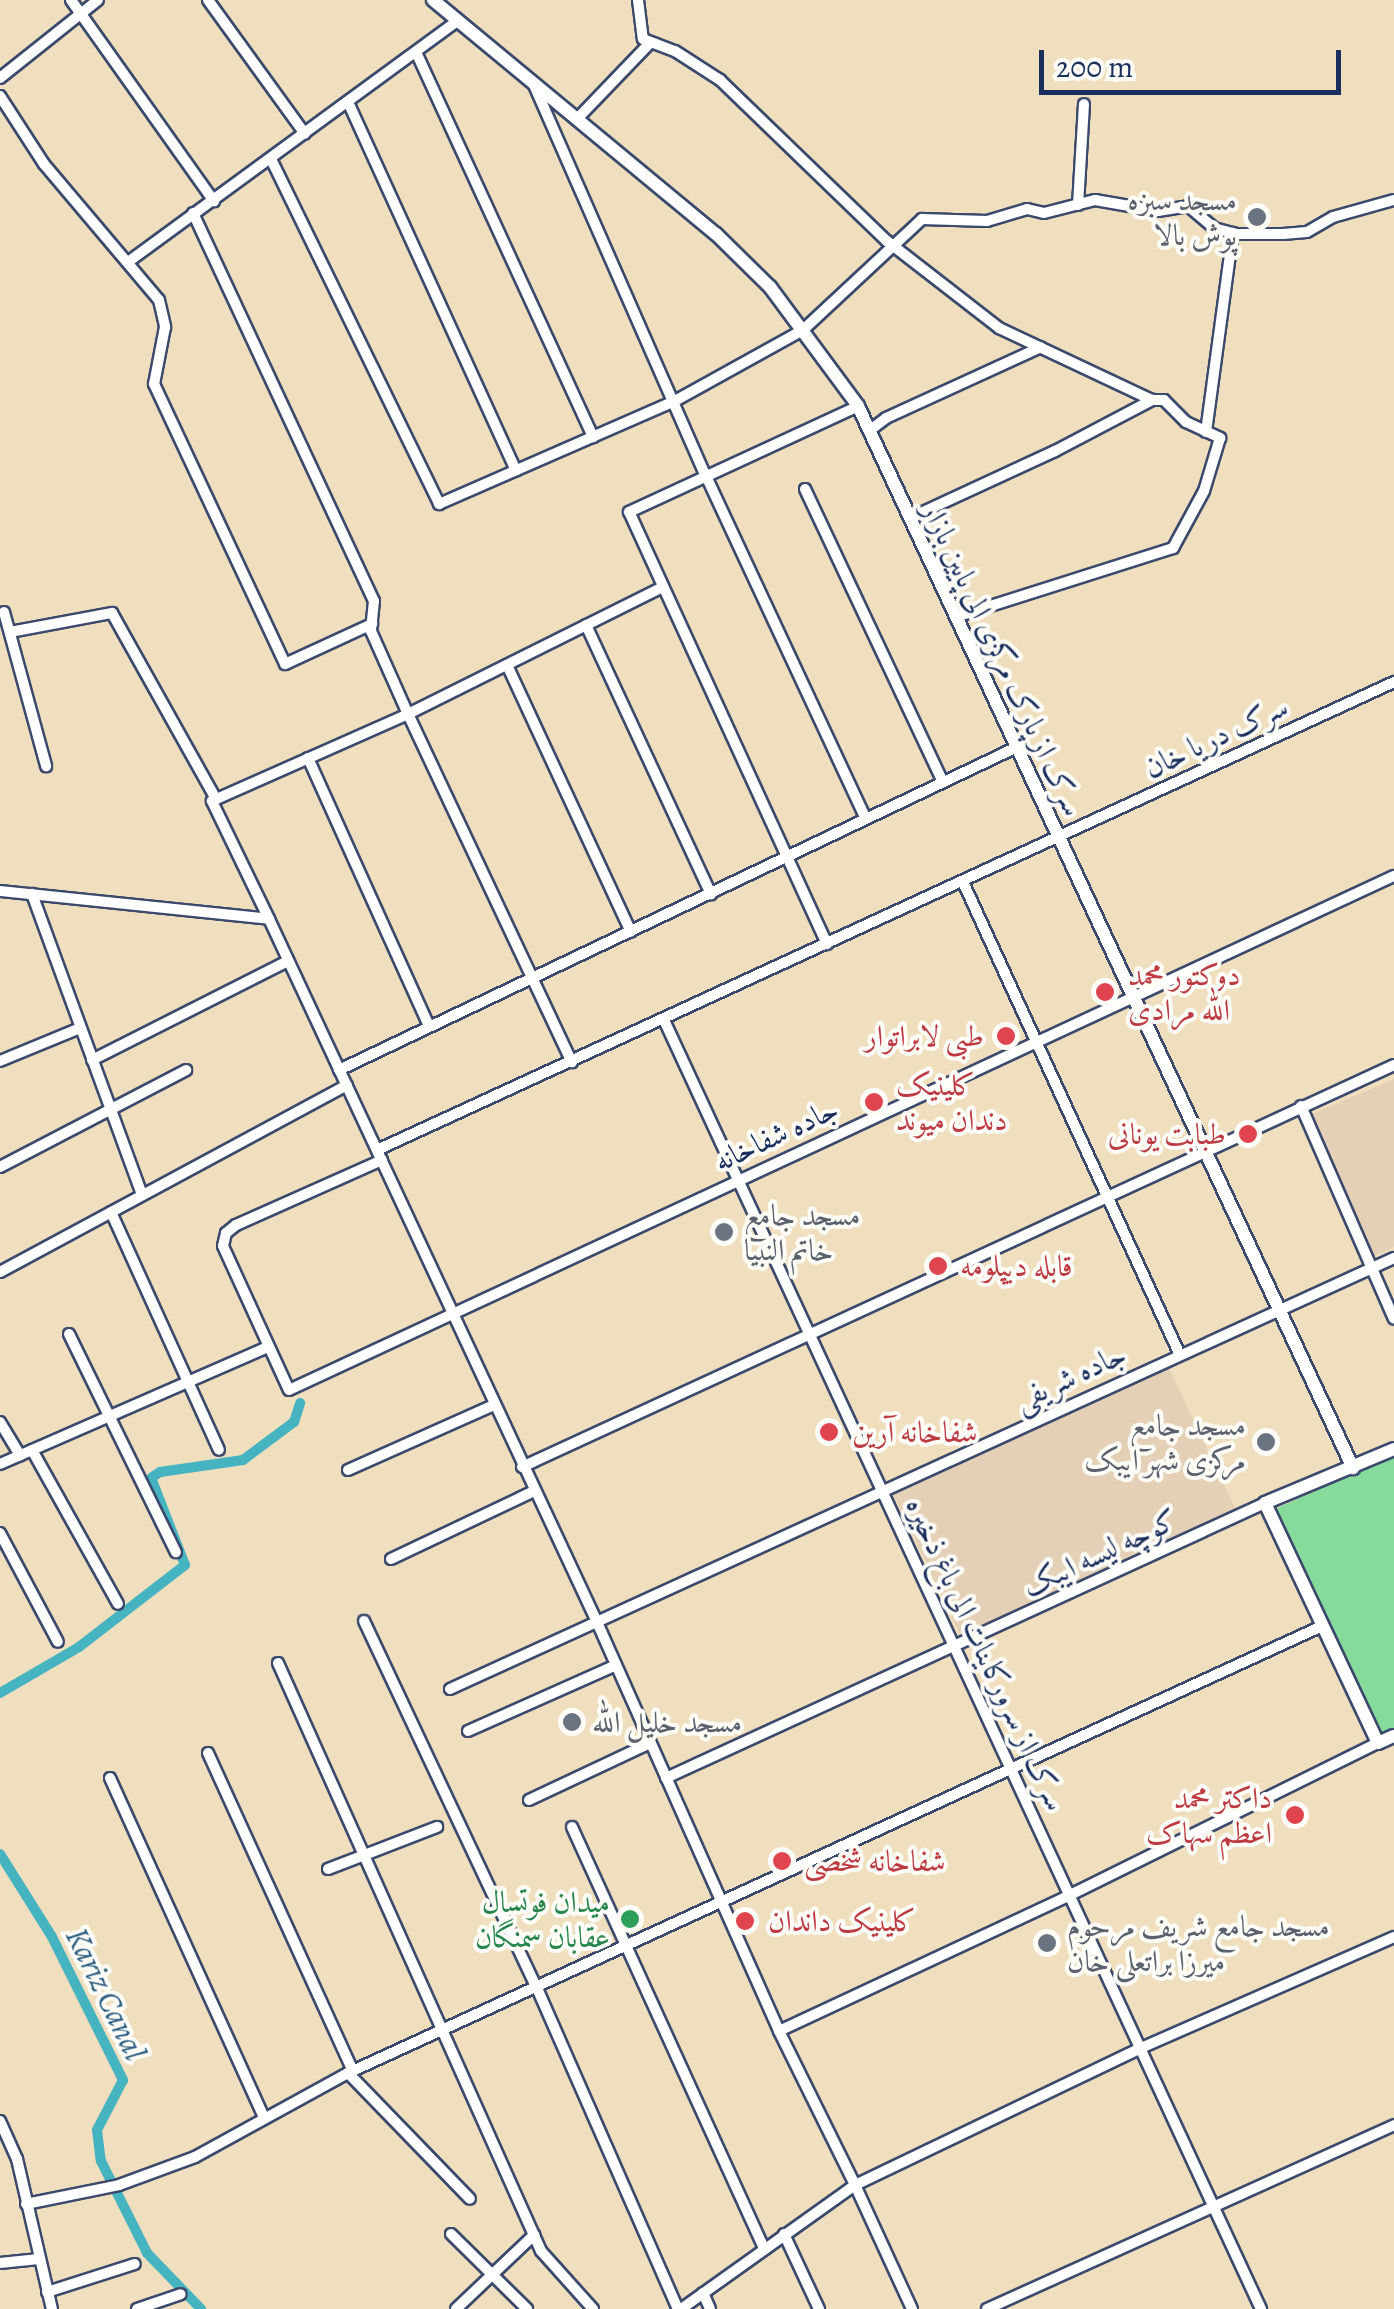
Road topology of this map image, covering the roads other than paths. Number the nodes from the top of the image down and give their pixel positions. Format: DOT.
graph roads {
  1 [pos="70,0"];
  2 [pos="98,0"];
  3 [pos="208,0"];
  4 [pos="433,0"];
  5 [pos="638,0"];
  6 [pos="81,14"];
  7 [pos="457,21"];
  8 [pos="649,44"];
  9 [pos="416,52"];
  10 [pos="0,78"];
  11 [pos="534,84"];
  12 [pos="0,96"];
  13 [pos="348,102"];
  14 [pos="1084,104"];
  15 [pos="577,119"];
  16 [pos="305,134"];
  17 [pos="271,159"];
  18 [pos="1394,200"];
  19 [pos="214,201"];
  20 [pos="1078,205"];
  21 [pos="194,213"];
  22 [pos="1233,233"];
  23 [pos="894,243"];
  24 [pos="128,262"];
  25 [pos="803,330"];
  26 [pos="1041,347"];
  27 [pos="1152,400"];
  28 [pos="673,402"];
  29 [pos="858,406"];
  30 [pos="869,431"];
  31 [pos="1206,432"];
  32 [pos="593,437"];
  33 [pos="516,471"];
  34 [pos="706,476"];
  35 [pos="806,489"];
  36 [pos="910,518"];
  37 [pos="663,587"];
  38 [pos="4,612"];
  39 [pos="956,616"];
  40 [pos="372,624"];
  41 [pos="586,625"];
  42 [pos="10,632"];
  43 [pos="506,665"];
  44 [pos="1394,682"];
  45 [pos="408,714"];
  46 [pos="1017,747"];
  47 [pos="308,758"];
  48 [pos="46,766"];
  49 [pos="943,782"];
  50 [pos="216,799"];
  51 [pos="866,819"];
  52 [pos="1060,838"];
  53 [pos="787,857"];
  54 [pos="1394,876"];
  55 [pos="963,882"];
  56 [pos="0,891"];
  57 [pos="32,894"];
  58 [pos="711,894"];
  59 [pos="269,919"];
  60 [pos="631,932"];
  61 [pos="827,944"];
  62 [pos="288,960"];
  63 [pos="531,977"];
  64 [pos="1134,999"];
  65 [pos="664,1020"];
  66 [pos="430,1026"];
  67 [pos="80,1028"];
  68 [pos="1039,1043"];
  69 [pos="92,1060"];
  70 [pos="0,1062"];
  71 [pos="572,1062"];
  72 [pos="1394,1064"];
  73 [pos="186,1070"];
  74 [pos="339,1070"];
  75 [pos="347,1085"];
  76 [pos="1301,1106"];
  77 [pos="110,1108"];
  78 [pos="1205,1150"];
  79 [pos="380,1155"];
  80 [pos="0,1167"];
  81 [pos="738,1180"];
  82 [pos="142,1195"];
  83 [pos="1107,1199"];
  84 [pos="111,1212"];
  85 [pos="1394,1258"];
  86 [pos="1370,1269"];
  87 [pos="0,1272"];
  88 [pos="450,1312"];
  89 [pos="1280,1312"];
  90 [pos="1394,1319"];
  91 [pos="69,1334"];
  92 [pos="810,1334"];
  93 [pos="268,1347"];
  94 [pos="1179,1353"];
  95 [pos="188,1381"];
  96 [pos="494,1405"];
  97 [pos="109,1415"];
  98 [pos="0,1422"];
  99 [pos="1394,1449"];
  100 [pos="32,1450"];
  101 [pos="219,1450"];
  102 [pos="20,1455"];
  103 [pos="0,1464"];
  104 [pos="522,1467"];
  105 [pos="1352,1468"];
  106 [pos="348,1470"];
  107 [pos="534,1492"];
  108 [pos="883,1492"];
  109 [pos="1266,1504"];
  110 [pos="0,1533"];
  111 [pos="176,1552"];
  112 [pos="391,1558"];
  113 [pos="118,1604"];
  114 [pos="364,1621"];
  115 [pos="597,1622"];
  116 [pos="1322,1626"];
  117 [pos="58,1642"];
  118 [pos="955,1648"];
  119 [pos="278,1662"];
  120 [pos="616,1665"];
  121 [pos="450,1689"];
  122 [pos="468,1731"];
  123 [pos="1394,1736"];
  124 [pos="650,1743"];
  125 [pos="1378,1743"];
  126 [pos="208,1753"];
  127 [pos="1012,1770"];
  128 [pos="110,1778"];
  129 [pos="666,1778"];
  130 [pos="529,1800"];
  131 [pos="437,1827"];
  132 [pos="572,1828"];
  133 [pos="366,1853"];
  134 [pos="328,1869"];
  135 [pos="1070,1895"];
  136 [pos="721,1906"];
  137 [pos="1394,1937"];
  138 [pos="624,1948"];
  139 [pos="537,1988"];
  140 [pos="443,2030"];
  141 [pos="778,2031"];
  142 [pos="1140,2048"];
  143 [pos="350,2072"];
  144 [pos="264,2117"];
  145 [pos="0,2120"];
  146 [pos="1394,2125"];
  147 [pos="855,2185"];
  148 [pos="470,2199"];
  149 [pos="26,2204"];
  150 [pos="1215,2208"];
  151 [pos="452,2234"];
  152 [pos="784,2234"];
  153 [pos="534,2235"];
  154 [pos="764,2250"];
  155 [pos="39,2259"];
  156 [pos="0,2263"];
  157 [pos="135,2264"];
  158 [pos="492,2274"];
  159 [pos="48,2292"];
  160 [pos="703,2293"];
  161 [pos="181,2294"];
  162 [pos="52,2309"];
  163 [pos="137,2309"];
  164 [pos="456,2309"];
  165 [pos="527,2309"];
  166 [pos="593,2309"];
  167 [pos="679,2309"];
  168 [pos="710,2309"];
  169 [pos="819,2309"];
  170 [pos="912,2309"];
  171 [pos="987,2309"];
  172 [pos="1262,2309"];
  1 -- 6 [label="street"];
  2 -- 6 [label="street"];
  3 -- 16 [label="street"];
  4 -- 7 [label="main road, سرک از پارک مرکزی الی پایین بازار"];
  5 -- 8 [label="street"];
  6 -- 10 [label="street"];
  6 -- 19 [label="street"];
  7 -- 9 [label="street"];
  7 -- 11 [label="main road, سرک از پارک مرکزی الی پایین بازار"];
  8 -- 15 [label="street"];
  8 -- 23 [label="street"];
  9 -- 13 [label="street"];
  9 -- 32 [label="street"];
  11 -- 15 [label="main road, سرک از پارک مرکزی الی پایین بازار"];
  11 -- 28 [label="street"];
  12 -- 24 [label="street"];
  13 -- 16 [label="street"];
  13 -- 33 [label="street"];
  14 -- 20 [label="street"];
  15 -- 25 [label="main road, سرک از پارک مرکزی الی پایین بازار"];
  16 -- 17 [label="street"];
  17 -- 19 [label="street"];
  17 -- 33 [label="street"];
  18 -- 22 [label="street"];
  19 -- 21 [label="street"];
  20 -- 22 [label="street"];
  20 -- 23 [label="street"];
  21 -- 24 [label="street"];
  21 -- 40 [label="street"];
  22 -- 31 [label="street"];
  23 -- 25 [label="street"];
  23 -- 26 [label="street"];
  24 -- 40 [label="street"];
  25 -- 28 [label="street"];
  25 -- 29 [label="main road, سرک از پارک مرکزی الی پایین بازار"];
  26 -- 27 [label="street"];
  26 -- 30 [label="street"];
  27 -- 31 [label="street"];
  27 -- 36 [label="street"];
  28 -- 32 [label="street"];
  28 -- 34 [label="street"];
  29 -- 30 [label="main road, سرک از پارک مرکزی الی پایین بازار"];
  29 -- 34 [label="street"];
  30 -- 36 [label="main road, سرک از پارک مرکزی الی پایین بازار"];
  31 -- 39 [label="street"];
  32 -- 33 [label="street"];
  34 -- 37 [label="street"];
  34 -- 51 [label="street"];
  35 -- 49 [label="street"];
  36 -- 39 [label="main road, سرک از پارک مرکزی الی پایین بازار"];
  37 -- 41 [label="street"];
  37 -- 53 [label="street"];
  38 -- 42 [label="street"];
  39 -- 46 [label="main road, سرک از پارک مرکزی الی پایین بازار"];
  40 -- 45 [label="street"];
  41 -- 43 [label="street"];
  41 -- 58 [label="street"];
  42 -- 48 [label="street"];
  42 -- 50 [label="street"];
  43 -- 45 [label="street"];
  43 -- 60 [label="street"];
  44 -- 52 [label="street, سرک دریا خان"];
  45 -- 47 [label="street"];
  45 -- 63 [label="street"];
  46 -- 49 [label="street"];
  46 -- 52 [label="main road, سرک از پارک مرکزی الی پایین بازار"];
  47 -- 50 [label="street"];
  47 -- 66 [label="street"];
  49 -- 51 [label="street"];
  50 -- 59 [label="street"];
  51 -- 53 [label="street"];
  52 -- 55 [label="street, سرک دریا خان"];
  52 -- 64 [label="main road, سرک از پارک مرکزی الی پایین بازار"];
  53 -- 58 [label="street"];
  53 -- 61 [label="street"];
  54 -- 64 [label="street, جاده شفاخانه"];
  55 -- 61 [label="street, سرک دریا خان"];
  55 -- 68 [label="street"];
  56 -- 57 [label="street"];
  57 -- 59 [label="street"];
  57 -- 67 [label="street"];
  58 -- 60 [label="street"];
  59 -- 62 [label="street"];
  60 -- 63 [label="street"];
  61 -- 65 [label="street, سرک دریا خان"];
  62 -- 69 [label="street"];
  62 -- 74 [label="street"];
  63 -- 66 [label="street"];
  63 -- 71 [label="street"];
  64 -- 68 [label="street, جاده شفاخانه"];
  64 -- 78 [label="main road, سرک از پارک مرکزی الی پایین بازار"];
  65 -- 71 [label="street, سرک دریا خان"];
  65 -- 81 [label="street, سرک از سرورکاینات الی باغ ذخیره"];
  66 -- 74 [label="street"];
  67 -- 69 [label="street"];
  67 -- 70 [label="street"];
  68 -- 81 [label="street, جاده شفاخانه"];
  68 -- 83 [label="street"];
  69 -- 77 [label="street"];
  71 -- 79 [label="street, سرک دریا خان"];
  72 -- 76 [label="street"];
  73 -- 77 [label="street"];
  74 -- 75 [label="street"];
  75 -- 79 [label="street"];
  75 -- 82 [label="street"];
  76 -- 78 [label="street"];
  76 -- 86 [label="street"];
  77 -- 80 [label="street"];
  77 -- 82 [label="street"];
  78 -- 83 [label="street"];
  78 -- 89 [label="main road, سرک از پارک مرکزی الی پایین بازار"];
  79 -- 88 [label="street"];
  79 -- 93 [label="street, سرک دریا خان"];
  81 -- 88 [label="street, جاده شفاخانه"];
  81 -- 92 [label="street, سرک از سرورکاینات الی باغ ذخیره"];
  82 -- 84 [label="street"];
  83 -- 92 [label="street"];
  83 -- 94 [label="street"];
  84 -- 87 [label="street"];
  84 -- 95 [label="street"];
  85 -- 86 [label="street, جاده شریفی"];
  86 -- 89 [label="street, جاده شریفی"];
  86 -- 90 [label="street"];
  88 -- 93 [label="street, جاده شفاخانه"];
  88 -- 96 [label="street"];
  89 -- 94 [label="street, جاده شریفی"];
  89 -- 105 [label="main road, سرک از پارک مرکزی الی پایین بازار"];
  91 -- 97 [label="street"];
  92 -- 104 [label="street"];
  92 -- 108 [label="street, سرک از سرورکاینات الی باغ ذخیره"];
  93 -- 95 [label="street"];
  94 -- 108 [label="street, جاده شریفی"];
  95 -- 97 [label="street"];
  95 -- 101 [label="street"];
  96 -- 104 [label="street"];
  96 -- 106 [label="street"];
  97 -- 100 [label="street"];
  97 -- 111 [label="street"];
  98 -- 102 [label="street"];
  99 -- 105 [label="main road"];
  100 -- 102 [label="street"];
  100 -- 113 [label="street"];
  102 -- 103 [label="street"];
  104 -- 107 [label="street"];
  105 -- 109 [label="main road"];
  107 -- 112 [label="street"];
  107 -- 115 [label="street"];
  108 -- 115 [label="street, جاده شریفی"];
  108 -- 118 [label="street, سرک از سرورکاینات الی باغ ذخیره"];
  109 -- 116 [label="main road"];
  109 -- 118 [label="street, کوچه لیسه ایبک"];
  110 -- 117 [label="street"];
  114 -- 139 [label="street"];
  115 -- 120 [label="street"];
  115 -- 121 [label="street, جاده شریفی"];
  116 -- 125 [label="main road"];
  116 -- 127 [label="street"];
  118 -- 127 [label="street, سرک از سرورکاینات الی باغ ذخیره"];
  118 -- 129 [label="street, کوچه لیسه ایبک"];
  119 -- 133 [label="street"];
  120 -- 122 [label="street"];
  120 -- 124 [label="street"];
  123 -- 125 [label="main road"];
  124 -- 129 [label="street"];
  124 -- 130 [label="street"];
  125 -- 135 [label="street"];
  126 -- 143 [label="street"];
  127 -- 135 [label="street, سرک از سرورکاینات الی باغ ذخیره"];
  127 -- 136 [label="street"];
  128 -- 144 [label="street"];
  129 -- 136 [label="street"];
  131 -- 133 [label="street"];
  132 -- 138 [label="street"];
  133 -- 134 [label="street"];
  133 -- 140 [label="street"];
  135 -- 141 [label="street"];
  135 -- 142 [label="street, سرک از سرورکاینات الی باغ ذخیره"];
  136 -- 138 [label="street"];
  136 -- 141 [label="street"];
  137 -- 142 [label="street"];
  138 -- 139 [label="street"];
  138 -- 154 [label="street"];
  139 -- 140 [label="street"];
  139 -- 167 [label="street"];
  140 -- 143 [label="street"];
  140 -- 153 [label="street"];
  141 -- 147 [label="street"];
  142 -- 147 [label="street"];
  142 -- 150 [label="street, سرک از سرورکاینات الی باغ ذخیره"];
  143 -- 144 [label="street"];
  143 -- 148 [label="street"];
  144 -- 149 [label="street"];
  145 -- 149 [label="street"];
  146 -- 150 [label="street"];
  147 -- 152 [label="street"];
  147 -- 170 [label="street"];
  149 -- 155 [label="street"];
  150 -- 171 [label="street"];
  150 -- 172 [label="street, سرک از سرورکاینات الی باغ ذخیره"];
  151 -- 158 [label="street"];
  152 -- 154 [label="street"];
  152 -- 169 [label="street"];
  153 -- 158 [label="street"];
  153 -- 166 [label="street"];
  154 -- 160 [label="street"];
  155 -- 156 [label="street"];
  155 -- 159 [label="street"];
  157 -- 159 [label="street"];
  158 -- 164 [label="street"];
  158 -- 165 [label="street"];
  159 -- 162 [label="street"];
  160 -- 167 [label="street"];
  160 -- 168 [label="street"];
  161 -- 163 [label="street"];
}
